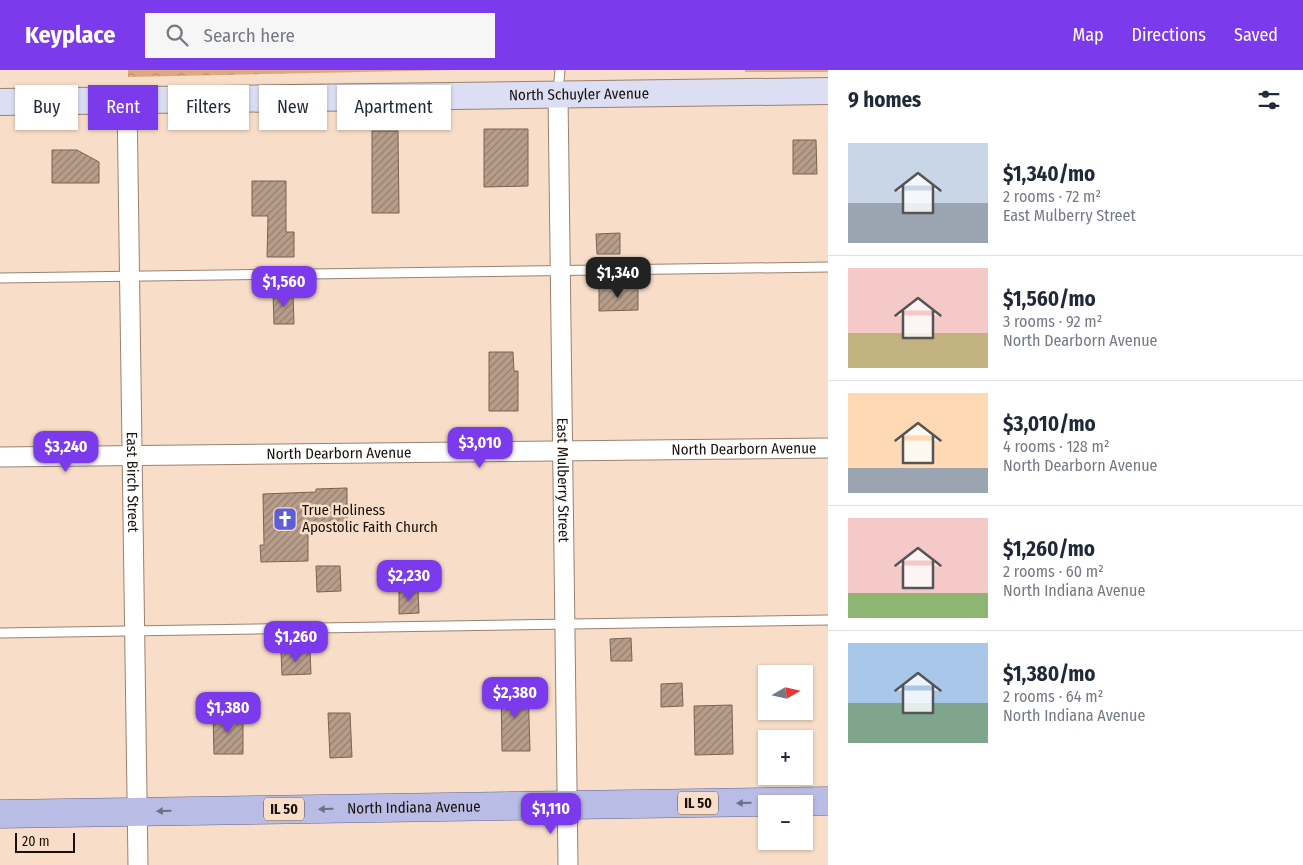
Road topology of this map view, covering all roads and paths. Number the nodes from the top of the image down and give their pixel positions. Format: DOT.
graph roads {
  1 [pos="559,82"];
  2 [pos="828,91"];
  3 [pos="158,99"];
  4 [pos="88,101"];
  5 [pos="0,102"];
  6 [pos="128,130"];
  7 [pos="828,267"];
  8 [pos="560,270"];
  9 [pos="130,276"];
  10 [pos="0,278"];
  11 [pos="828,448"];
  12 [pos="562,451"];
  13 [pos="132,456"];
  14 [pos="0,457"];
  15 [pos="828,620"];
  16 [pos="565,624"];
  17 [pos="135,631"];
  18 [pos="0,633"];
  19 [pos="828,801"];
  20 [pos="568,805"];
  21 [pos="137,812"];
  22 [pos="0,814"];
  23 [pos="138,865"];
  24 [pos="568,865"];
  1 -- 2 [label="street, North Schuyler Avenue"];
  1 -- 3 [label="street, North Schuyler Avenue"];
  1 -- 8 [label="street, East Mulberry Street"];
  4 -- 5 [label="street, North Schuyler Avenue"];
  6 -- 9 [label="street, East Birch Street"];
  7 -- 8 [label="lane"];
  8 -- 9 [label="lane"];
  8 -- 12 [label="street, East Mulberry Street"];
  9 -- 10 [label="lane"];
  9 -- 13 [label="street, East Birch Street"];
  11 -- 12 [label="street, North Dearborn Avenue"];
  12 -- 13 [label="street, North Dearborn Avenue"];
  12 -- 16 [label="street, East Mulberry Street"];
  13 -- 14 [label="street, North Dearborn Avenue"];
  13 -- 17 [label="street, East Birch Street"];
  15 -- 16 [label="lane"];
  16 -- 17 [label="lane"];
  16 -- 20 [label="street, East Mulberry Street"];
  17 -- 18 [label="lane"];
  17 -- 21 [label="street, East Birch Street"];
  19 -- 20 [label="main road, North Indiana Avenue / IL 50, one-way"];
  20 -- 21 [label="main road, North Indiana Avenue / IL 50, one-way"];
  20 -- 24 [label="street, East Mulberry Street"];
  21 -- 22 [label="main road, North Indiana Avenue / IL 50"];
  21 -- 23 [label="street, East Birch Street"];
}
